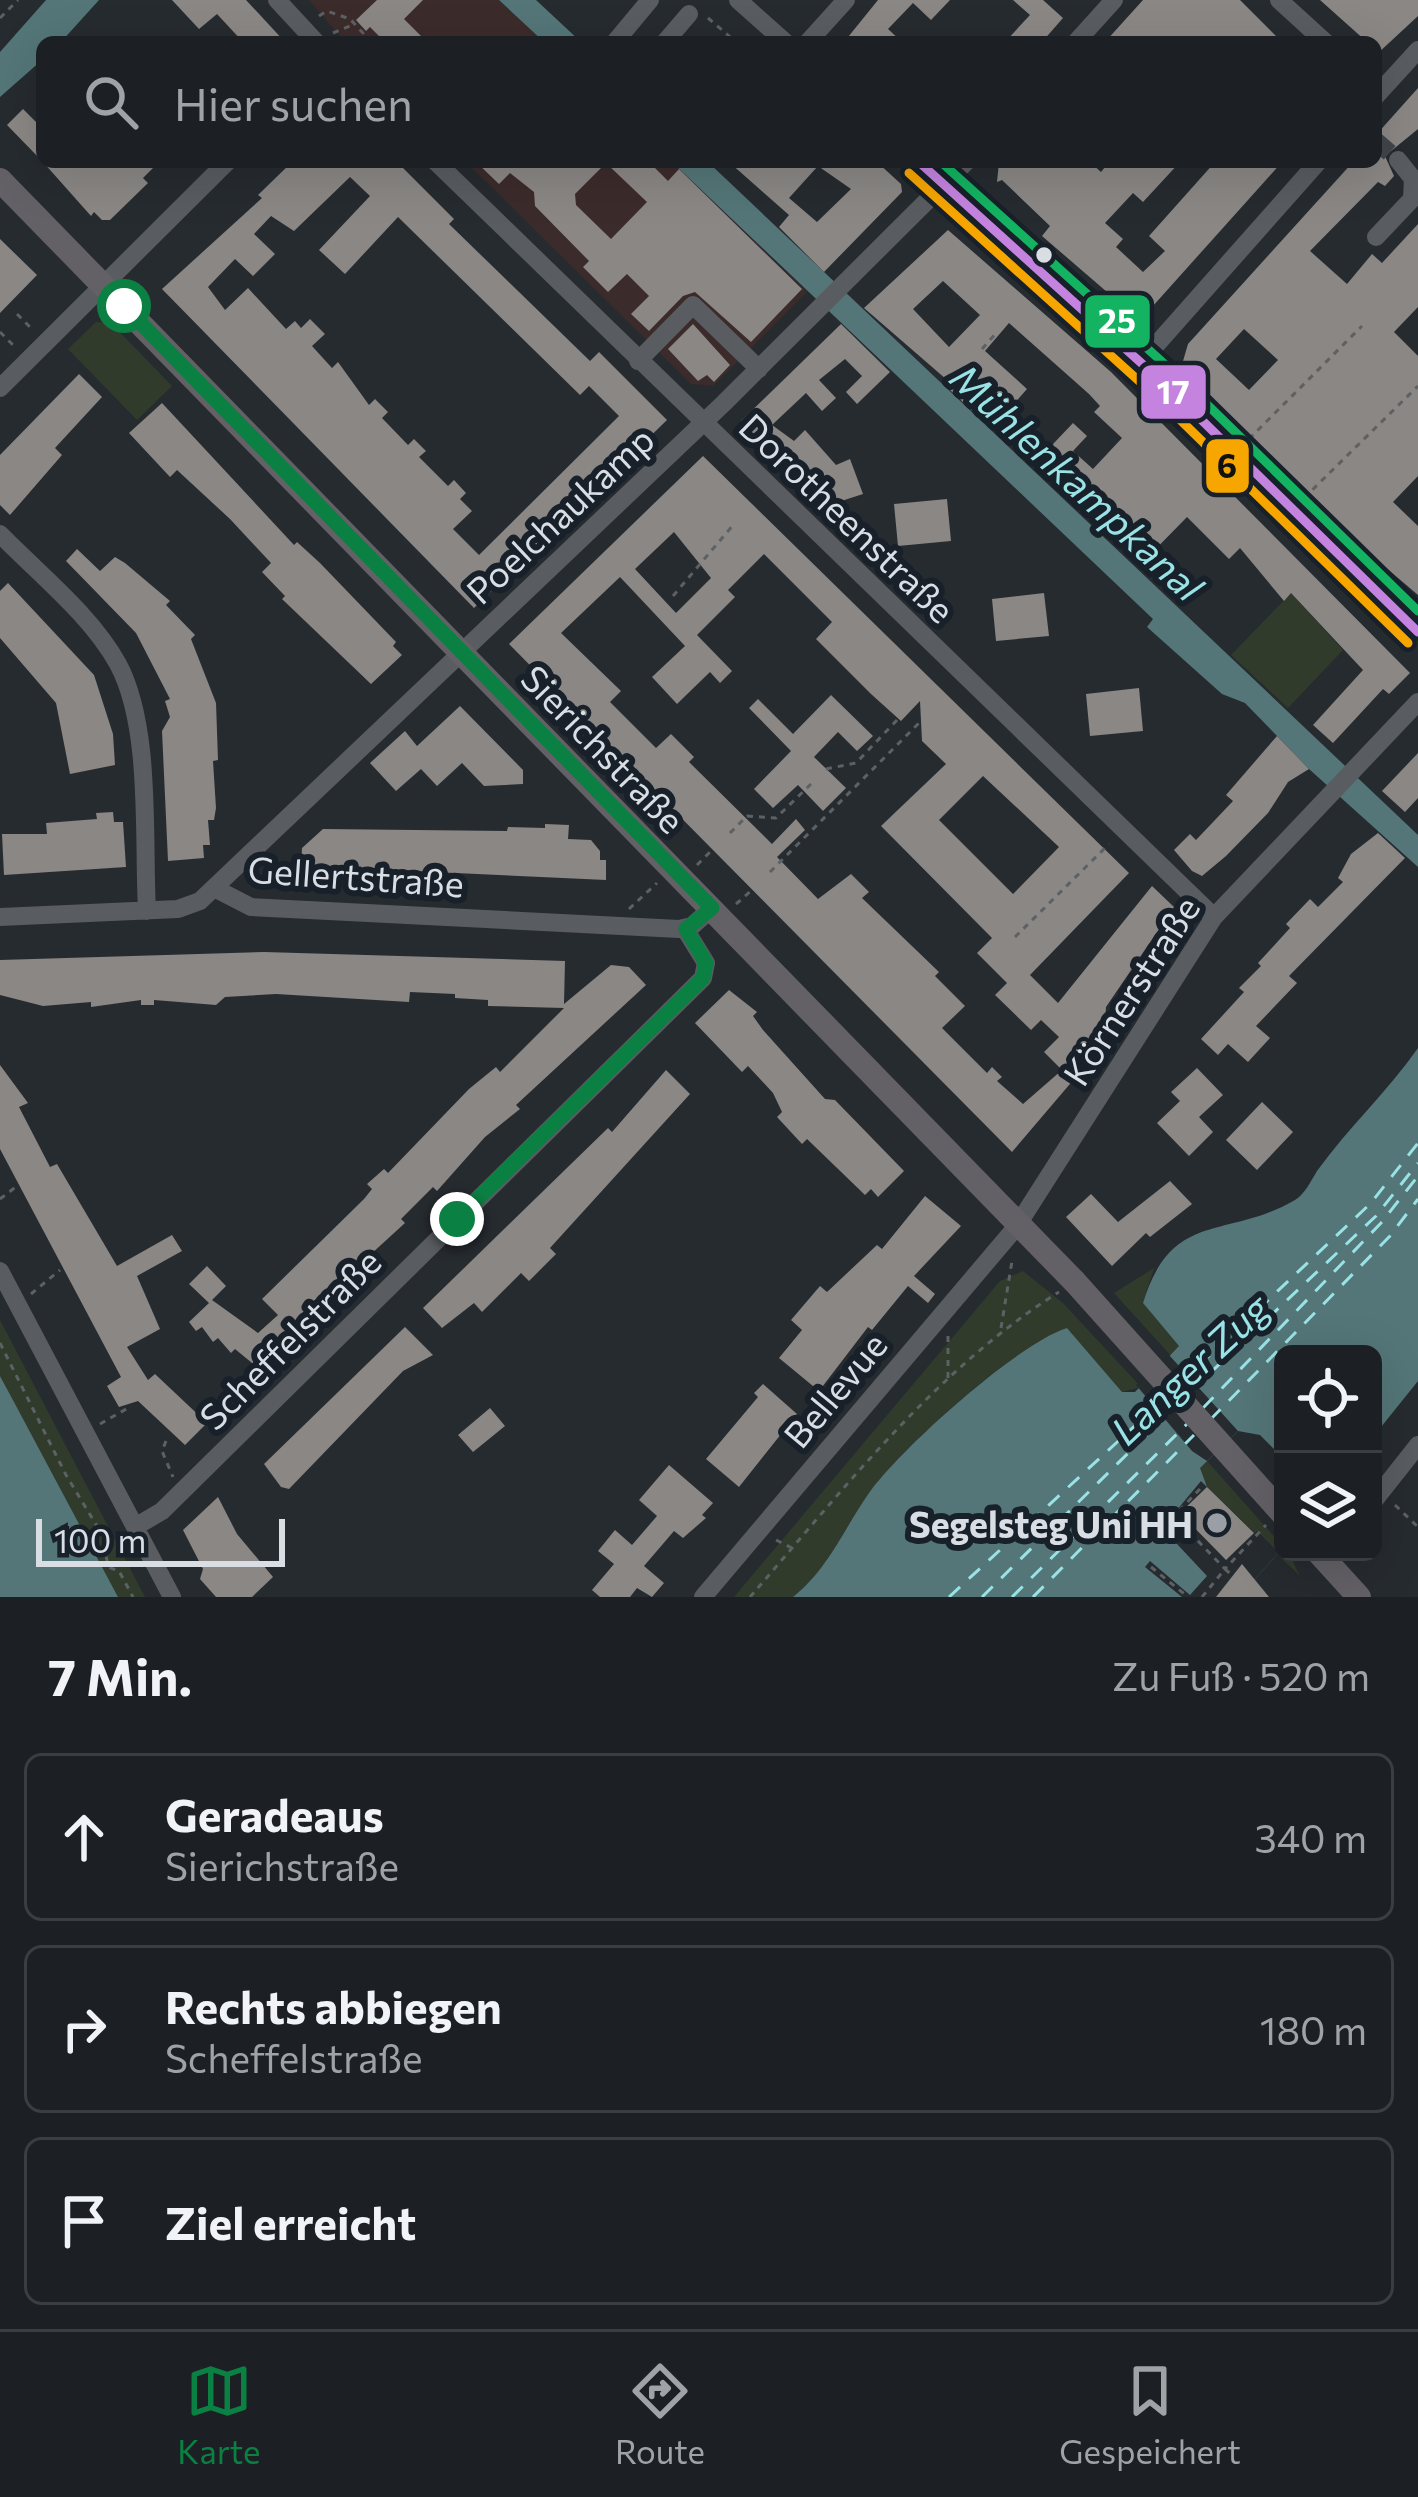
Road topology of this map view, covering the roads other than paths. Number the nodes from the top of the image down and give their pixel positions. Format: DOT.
graph roads {
  1 [pos="278,0"];
  2 [pos="650,0"];
  3 [pos="846,0"];
  4 [pos="1114,0"];
  5 [pos="1279,0"];
  6 [pos="730,6"];
  7 [pos="692,10"];
  8 [pos="310,36"];
  9 [pos="620,36"];
  10 [pos="670,36"];
  11 [pos="776,36"];
  12 [pos="813,36"];
  13 [pos="1081,36"];
  14 [pos="1318,36"];
  15 [pos="1418,50"];
  16 [pos="1382,87"];
  17 [pos="1398,160"];
  18 [pos="220,168"];
  19 [pos="442,168"];
  20 [pos="926,168"];
  21 [pos="961,168"];
  22 [pos="1313,168"];
  23 [pos="0,180"];
  24 [pos="945,185"];
  25 [pos="1376,237"];
  26 [pos="103,285"];
  27 [pos="638,361"];
  28 [pos="1141,362"];
  29 [pos="759,369"];
  30 [pos="0,388"];
  31 [pos="703,423"];
  32 [pos="0,535"];
  33 [pos="1418,632"];
  34 [pos="460,652"];
  35 [pos="1418,702"];
  36 [pos="214,888"];
  37 [pos="147,911"];
  38 [pos="716,913"];
  39 [pos="0,916"];
  40 [pos="1214,917"];
  41 [pos="686,929"];
  42 [pos="1017,1226"];
  43 [pos="0,1271"];
  44 [pos="1418,1445"];
  45 [pos="1382,1491"];
  46 [pos="1274,1503"];
  47 [pos="135,1527"];
  48 [pos="1330,1561"];
  49 [pos="172,1597"];
  50 [pos="703,1597"];
  51 [pos="1359,1597"];
  1 -- 8 [label="street"];
  2 -- 9 [label="street"];
  3 -- 12 [label="street"];
  4 -- 13 [label="street"];
  5 -- 14 [label="street"];
  6 -- 11 [label="street"];
  7 -- 10 [label="street"];
  15 -- 16 [label="street"];
  17 -- 25 [label="street"];
  18 -- 26 [label="street"];
  19 -- 27 [label="street, Dorotheenstraße"];
  20 -- 24 [label="street"];
  21 -- 24 [label="street, Poelchaukamp"];
  22 -- 28 [label="street"];
  23 -- 26 [label="main road, Sierichstraße"];
  24 -- 28 [label="street"];
  24 -- 29 [label="street, Poelchaukamp"];
  26 -- 30 [label="street"];
  26 -- 34 [label="main road, Sierichstraße"];
  27 -- 29 [label="street"];
  27 -- 31 [label="street, Dorotheenstraße"];
  28 -- 33 [label="street"];
  29 -- 31 [label="street, Poelchaukamp"];
  31 -- 34 [label="street, Poelchaukamp"];
  31 -- 40 [label="street, Dorotheenstraße"];
  32 -- 37 [label="street"];
  34 -- 36 [label="street, Poelchaukamp"];
  34 -- 38 [label="main road, Sierichstraße"];
  35 -- 40 [label="street, Körnerstraße"];
  36 -- 37 [label="street, Gellertstraße"];
  36 -- 41 [label="street, Gellertstraße"];
  37 -- 39 [label="street, Gellertstraße"];
  38 -- 41 [label="street"];
  38 -- 42 [label="main road, Sierichstraße"];
  40 -- 42 [label="street, Körnerstraße"];
  41 -- 47 [label="street, Scheffelstraße"];
  42 -- 46 [label="main road, Sierichstraße"];
  42 -- 50 [label="street, Bellevue"];
  43 -- 47 [label="street"];
  44 -- 45 [label="street"];
  47 -- 49 [label="street"];
  48 -- 51 [label="main road"];
}
